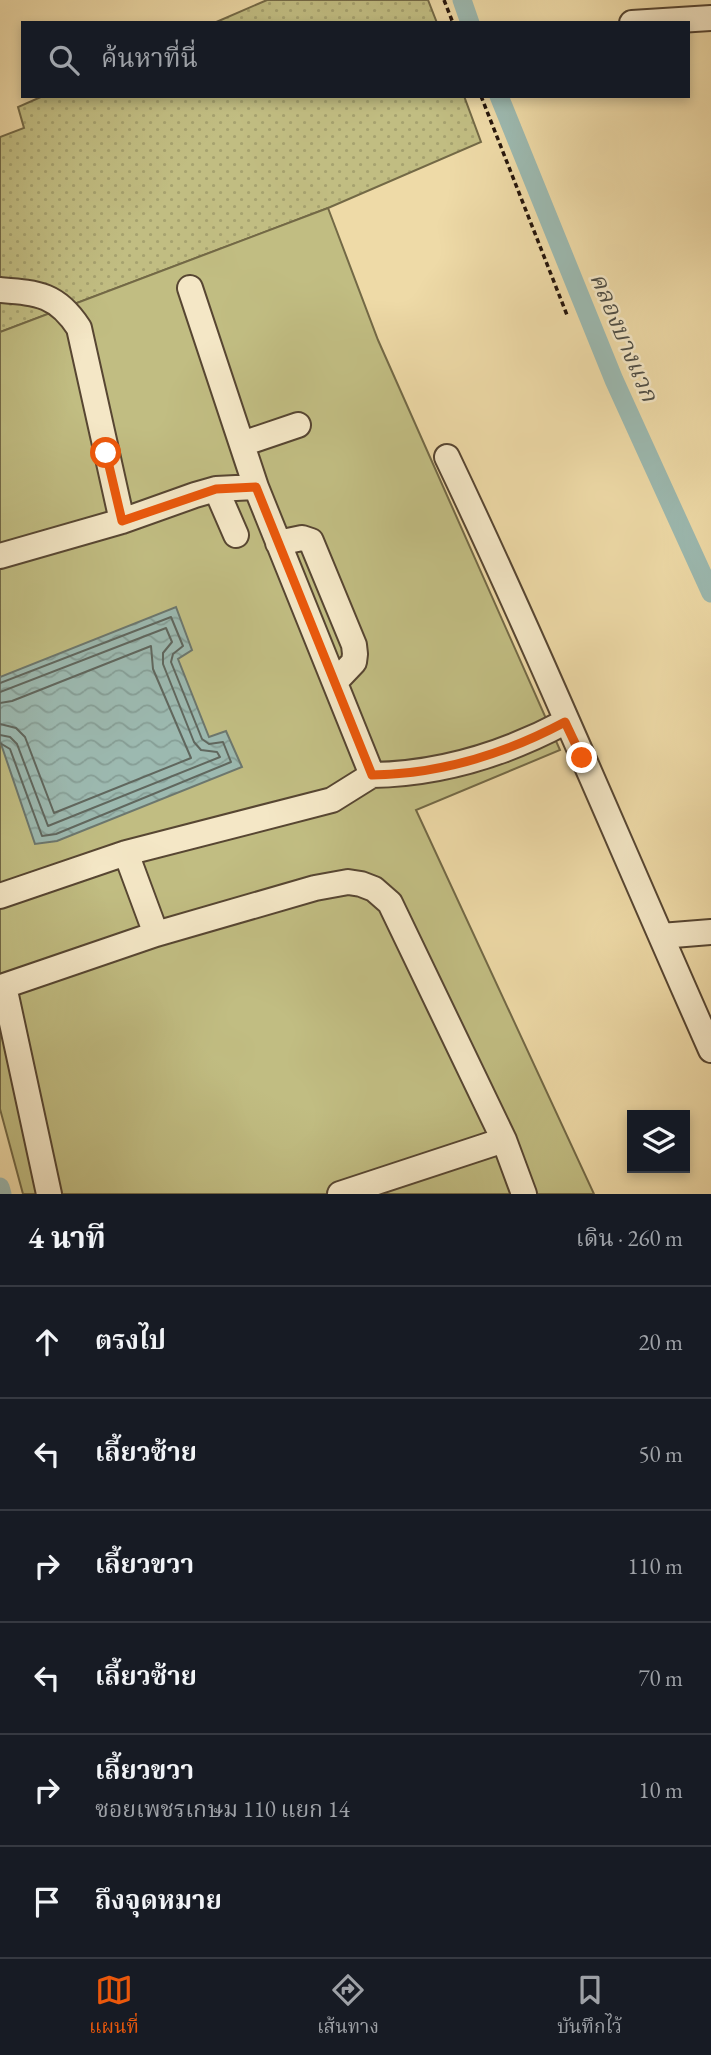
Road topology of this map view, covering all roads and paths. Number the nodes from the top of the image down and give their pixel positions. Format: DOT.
graph roads {
  1 [pos="444,0"];
  2 [pos="711,18"];
  3 [pos="452,21"];
  4 [pos="664,21"];
  5 [pos="482,98"];
  6 [pos="190,288"];
  7 [pos="0,290"];
  8 [pos="567,314"];
  9 [pos="298,425"];
  10 [pos="242,444"];
  11 [pos="447,457"];
  12 [pos="256,487"];
  13 [pos="216,489"];
  14 [pos="122,521"];
  15 [pos="236,535"];
  16 [pos="0,556"];
  17 [pos="565,722"];
  18 [pos="372,775"];
  19 [pos="126,853"];
  20 [pos="0,896"];
  21 [pos="711,932"];
  22 [pos="156,934"];
  23 [pos="661,936"];
  24 [pos="2,978"];
  25 [pos="711,1050"];
  26 [pos="504,1140"];
  27 [pos="49,1194"];
  28 [pos="340,1194"];
  29 [pos="524,1194"];
  1 -- 3 [label="path"];
  2 -- 4 [label="street"];
  5 -- 8 [label="path"];
  6 -- 10 [label="street"];
  7 -- 14 [label="street"];
  9 -- 10 [label="street"];
  10 -- 12 [label="street"];
  11 -- 17 [label="street"];
  12 -- 13 [label="street"];
  12 -- 18 [label="street"];
  13 -- 14 [label="street"];
  13 -- 15 [label="street"];
  14 -- 16 [label="street"];
  17 -- 18 [label="street"];
  17 -- 23 [label="street"];
  18 -- 19 [label="street"];
  19 -- 20 [label="street"];
  19 -- 22 [label="street"];
  21 -- 23 [label="street"];
  22 -- 24 [label="street"];
  22 -- 26 [label="street"];
  23 -- 25 [label="street"];
  24 -- 27 [label="street"];
  26 -- 28 [label="street"];
  26 -- 29 [label="street"];
}
